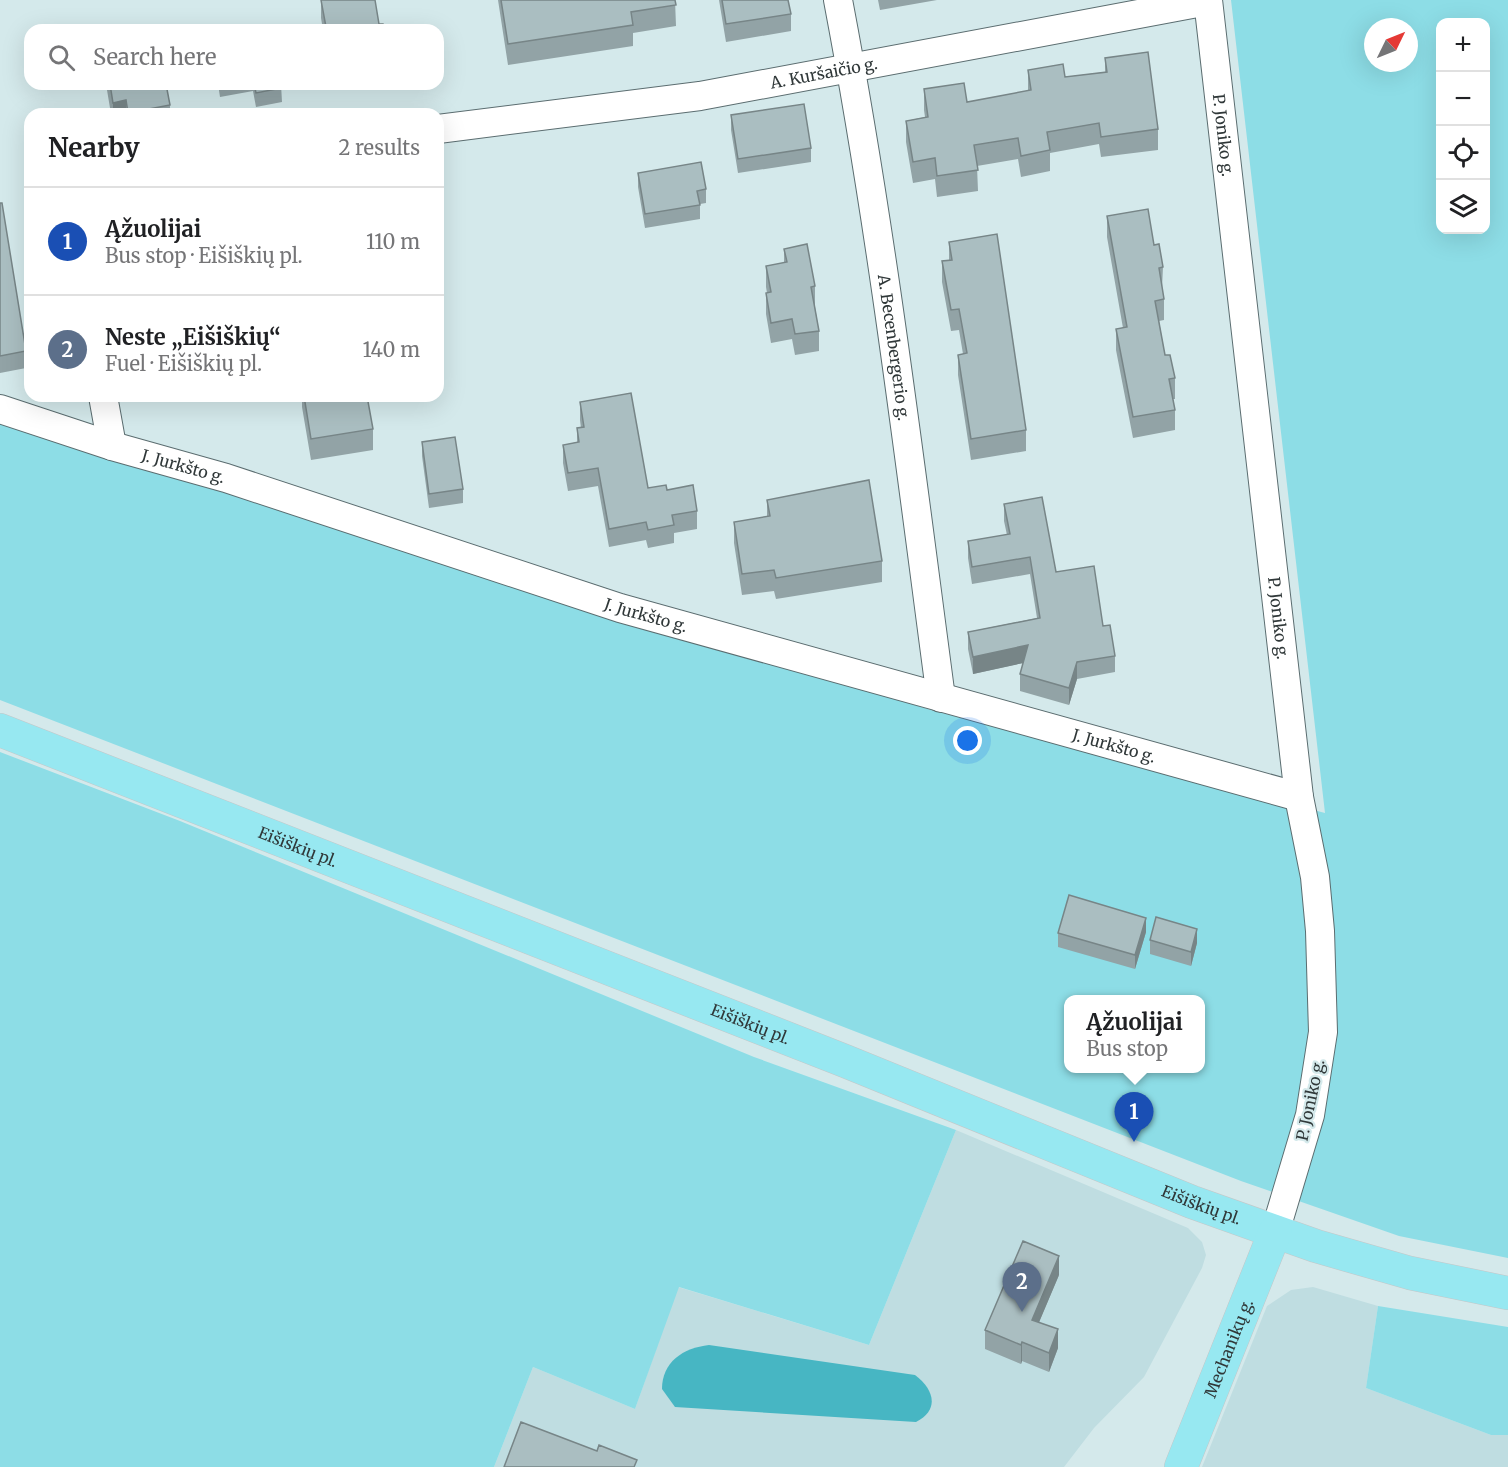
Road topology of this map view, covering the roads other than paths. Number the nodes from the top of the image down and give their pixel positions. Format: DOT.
graph roads {
  1 [pos="838,0"];
  2 [pos="1208,1"];
  3 [pos="851,70"];
  4 [pos="444,128"];
  5 [pos="104,402"];
  6 [pos="0,410"];
  7 [pos="112,446"];
  8 [pos="940,698"];
  9 [pos="0,730"];
  10 [pos="1299,797"];
  11 [pos="1275,1232"];
  12 [pos="1508,1293"];
  13 [pos="1181,1467"];
  1 -- 3 [label="street, A. Becenbergerio g."];
  2 -- 3 [label="street, A. Kuršaičio g."];
  2 -- 10 [label="street, P. Joniko g."];
  3 -- 4 [label="street, A. Kuršaičio g."];
  3 -- 8 [label="street, A. Becenbergerio g."];
  5 -- 7 [label="street"];
  6 -- 7 [label="street, J. Jurkšto g."];
  7 -- 8 [label="street, J. Jurkšto g."];
  8 -- 10 [label="street, J. Jurkšto g."];
  9 -- 11 [label="main road, Eišiškių pl."];
  10 -- 11 [label="street, P. Joniko g."];
  11 -- 12 [label="main road, Eišiškių pl."];
  11 -- 13 [label="main road, Mechanikų g."];
}
